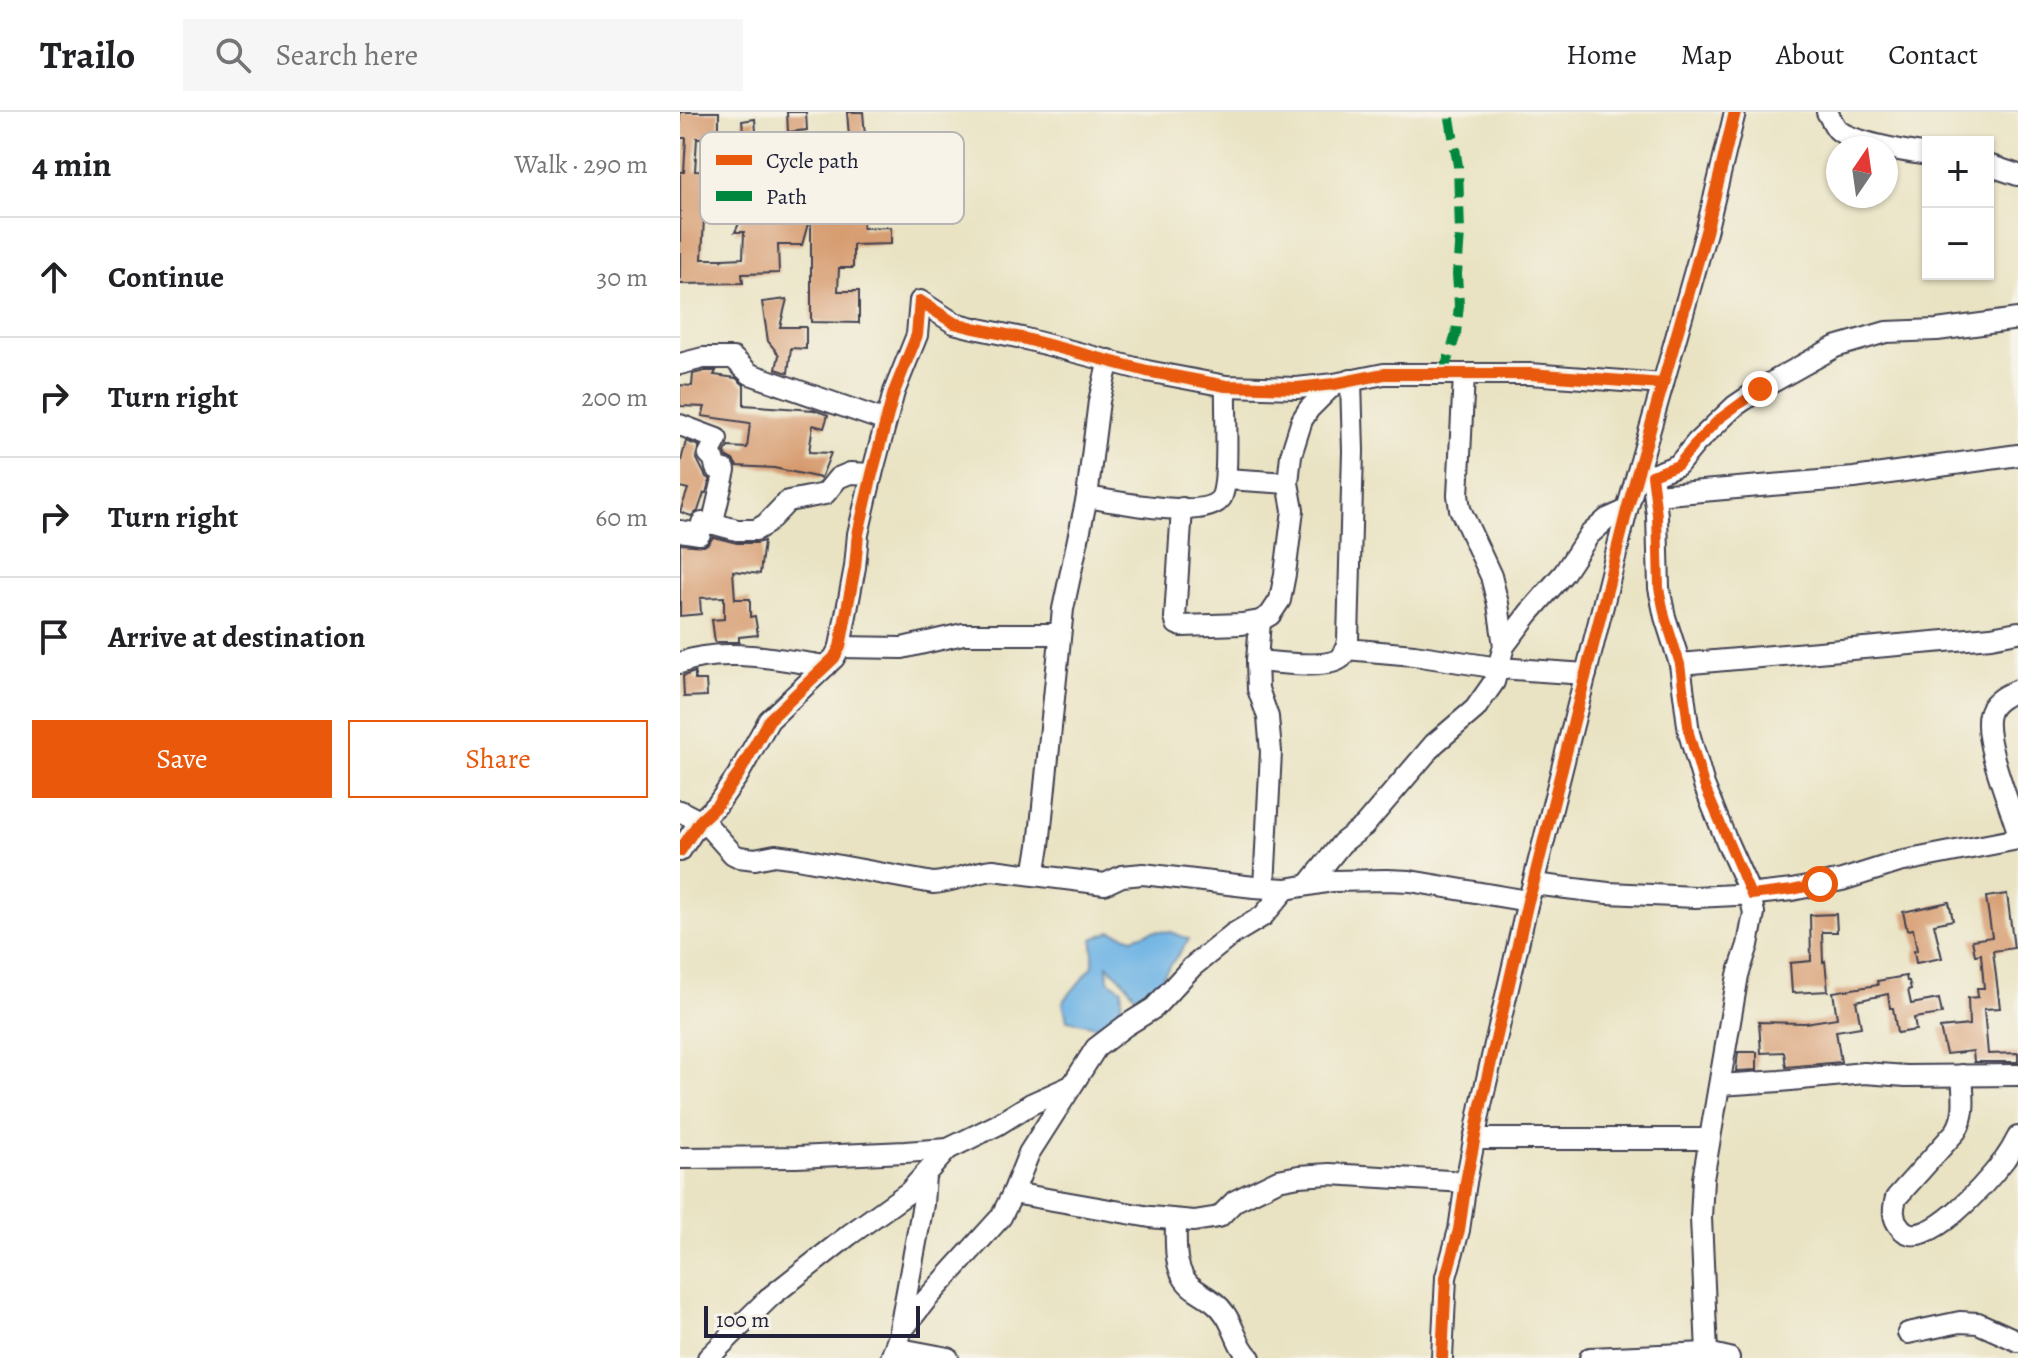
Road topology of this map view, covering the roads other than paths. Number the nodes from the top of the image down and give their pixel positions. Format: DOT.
graph roads {
  1 [pos="1735,112"];
  2 [pos="1827,112"];
  3 [pos="1922,154"];
  4 [pos="1994,167"];
  5 [pos="2018,175"];
  6 [pos="2018,319"];
  7 [pos="1109,360"];
  8 [pos="680,364"];
  9 [pos="1464,375"];
  10 [pos="1343,382"];
  11 [pos="1663,384"];
  12 [pos="1226,386"];
  13 [pos="886,421"];
  14 [pos="680,425"];
  15 [pos="2018,455"];
  16 [pos="872,474"];
  17 [pos="1226,479"];
  18 [pos="1649,481"];
  19 [pos="1288,483"];
  20 [pos="1087,497"];
  21 [pos="1182,508"];
  22 [pos="1627,510"];
  23 [pos="715,524"];
  24 [pos="680,531"];
  25 [pos="1260,621"];
  26 [pos="2018,632"];
  27 [pos="1060,634"];
  28 [pos="1504,646"];
  29 [pos="840,647"];
  30 [pos="1346,649"];
  31 [pos="1257,661"];
  32 [pos="680,663"];
  33 [pos="1680,664"];
  34 [pos="826,666"];
  35 [pos="1499,668"];
  36 [pos="1586,674"];
  37 [pos="2018,690"];
  38 [pos="680,811"];
  39 [pos="700,821"];
  40 [pos="2018,832"];
  41 [pos="2018,839"];
  42 [pos="680,851"];
  43 [pos="1034,875"];
  44 [pos="1309,884"];
  45 [pos="1264,887"];
  46 [pos="1286,889"];
  47 [pos="1530,892"];
  48 [pos="1751,895"];
  49 [pos="1962,1075"];
  50 [pos="2018,1075"];
  51 [pos="1720,1085"];
  52 [pos="1070,1087"];
  53 [pos="2018,1137"];
  54 [pos="1474,1139"];
  55 [pos="1709,1139"];
  56 [pos="948,1149"];
  57 [pos="905,1152"];
  58 [pos="680,1158"];
  59 [pos="925,1175"];
  60 [pos="1466,1182"];
  61 [pos="909,1192"];
  62 [pos="1013,1193"];
  63 [pos="1176,1220"];
  64 [pos="1908,1333"];
  65 [pos="2018,1344"];
  66 [pos="895,1346"];
  67 [pos="1707,1353"];
  68 [pos="1618,1357"];
  69 [pos="708,1358"];
  70 [pos="948,1358"];
  71 [pos="1250,1358"];
  72 [pos="1442,1358"];
  73 [pos="1590,1358"];
  74 [pos="1729,1358"];
  75 [pos="2014,1358"];
  1 -- 11 [label="street"];
  2 -- 3 [label="street"];
  4 -- 5 [label="street"];
  6 -- 18 [label="street"];
  7 -- 12 [label="street"];
  7 -- 13 [label="street"];
  7 -- 20 [label="street"];
  8 -- 13 [label="street"];
  9 -- 10 [label="street"];
  9 -- 11 [label="street"];
  9 -- 28 [label="street"];
  10 -- 12 [label="street"];
  10 -- 19 [label="street"];
  10 -- 30 [label="street"];
  11 -- 18 [label="street"];
  12 -- 17 [label="street"];
  13 -- 16 [label="street"];
  14 -- 23 [label="street"];
  15 -- 18 [label="street"];
  16 -- 23 [label="street"];
  16 -- 29 [label="street"];
  17 -- 19 [label="street"];
  17 -- 21 [label="street"];
  18 -- 22 [label="street"];
  18 -- 33 [label="street"];
  19 -- 25 [label="street"];
  20 -- 21 [label="street"];
  20 -- 27 [label="street"];
  21 -- 25 [label="street"];
  22 -- 28 [label="street"];
  22 -- 36 [label="street"];
  23 -- 24 [label="street"];
  25 -- 31 [label="street"];
  26 -- 33 [label="street"];
  27 -- 29 [label="street"];
  27 -- 43 [label="street"];
  28 -- 35 [label="street"];
  29 -- 34 [label="street"];
  30 -- 31 [label="street"];
  30 -- 35 [label="street"];
  31 -- 45 [label="street"];
  32 -- 34 [label="street"];
  33 -- 48 [label="street"];
  34 -- 39 [label="street"];
  35 -- 36 [label="street"];
  35 -- 44 [label="street"];
  36 -- 47 [label="street"];
  37 -- 40 [label="street"];
  38 -- 39 [label="street"];
  39 -- 42 [label="street"];
  39 -- 43 [label="street"];
  41 -- 48 [label="street"];
  43 -- 45 [label="street"];
  44 -- 46 [label="street"];
  44 -- 47 [label="street"];
  45 -- 46 [label="street"];
  46 -- 52 [label="street"];
  47 -- 48 [label="street"];
  47 -- 54 [label="street"];
  48 -- 51 [label="street"];
  49 -- 50 [label="street"];
  49 -- 51 [label="street"];
  49 -- 53 [label="street"];
  51 -- 55 [label="street"];
  52 -- 56 [label="street"];
  52 -- 62 [label="street"];
  54 -- 55 [label="street"];
  54 -- 60 [label="street"];
  55 -- 67 [label="street"];
  56 -- 57 [label="street"];
  56 -- 59 [label="street"];
  57 -- 58 [label="street"];
  57 -- 61 [label="street"];
  59 -- 61 [label="street"];
  59 -- 66 [label="street"];
  60 -- 63 [label="street"];
  60 -- 72 [label="street"];
  61 -- 69 [label="street"];
  62 -- 63 [label="street"];
  62 -- 66 [label="street"];
  63 -- 71 [label="street"];
  64 -- 65 [label="street"];
  65 -- 75 [label="street"];
  66 -- 70 [label="street"];
  67 -- 68 [label="street"];
  67 -- 74 [label="street"];
  68 -- 73 [label="street"];
}
